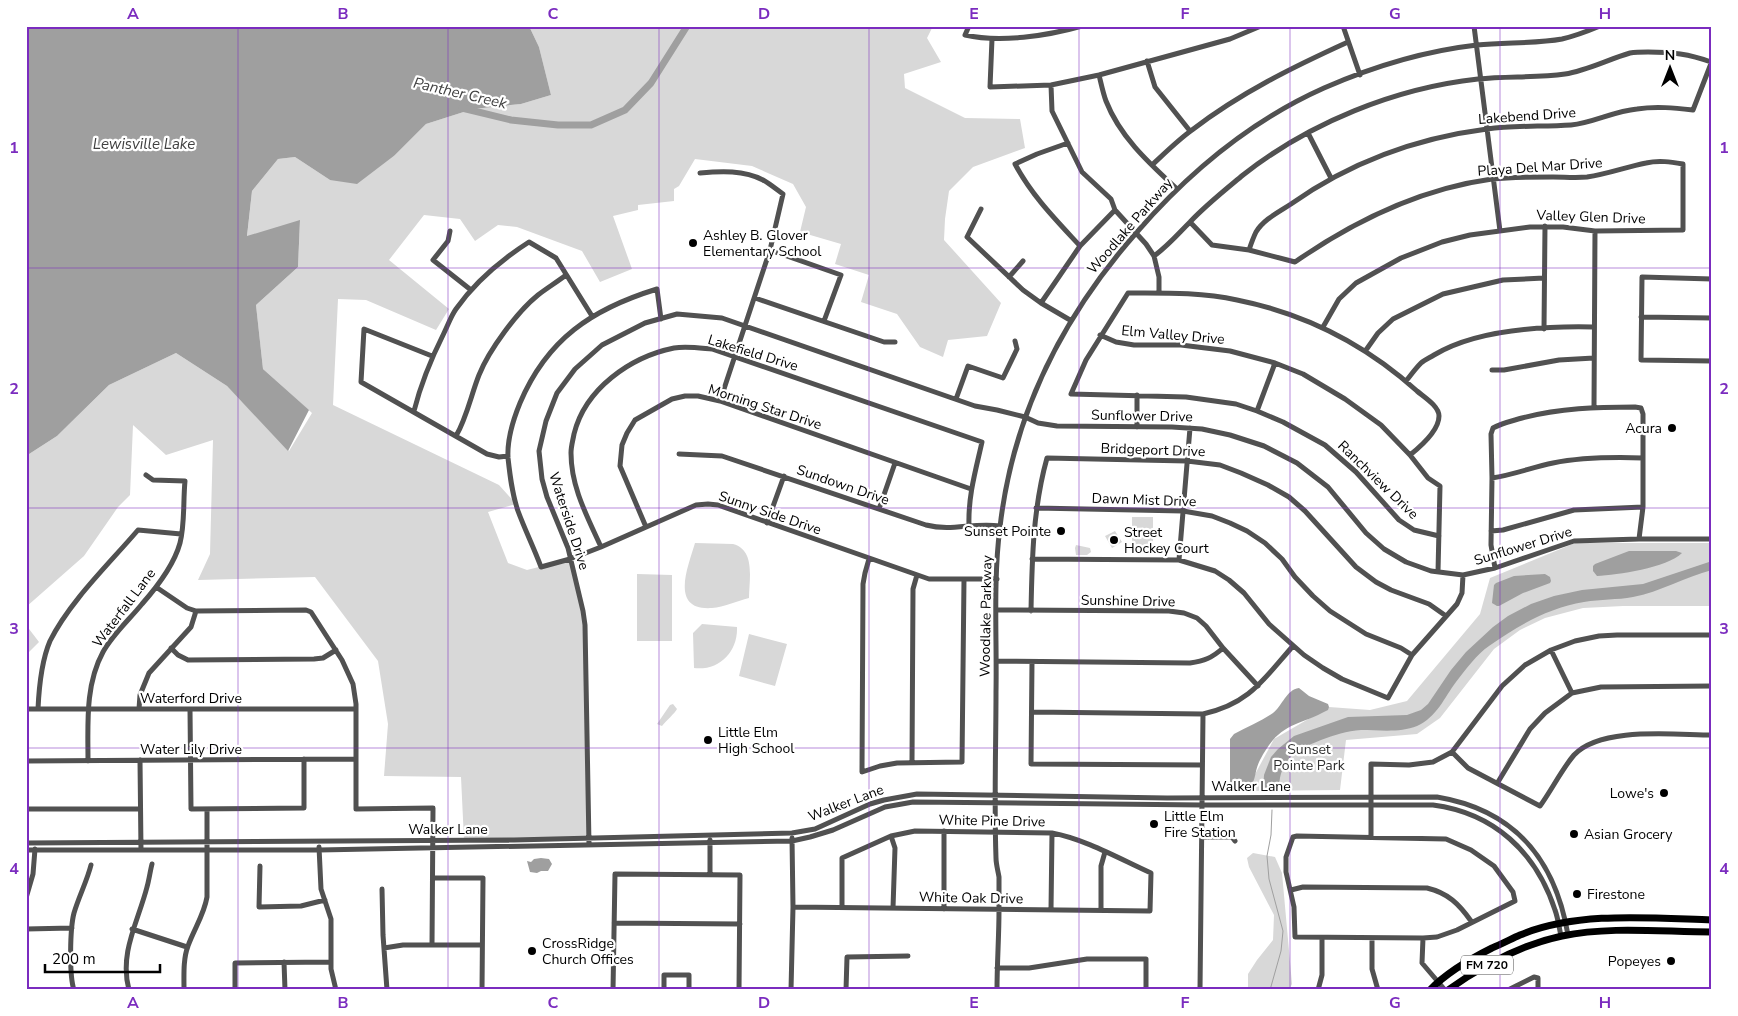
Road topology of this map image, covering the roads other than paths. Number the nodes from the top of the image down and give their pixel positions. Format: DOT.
graph roads {
  1 [pos="968,26"];
  2 [pos="1082,26"];
  3 [pos="1261,26"];
  4 [pos="1343,26"];
  5 [pos="1474,26"];
  6 [pos="1600,26"];
  7 [pos="1250,29"];
  8 [pos="992,39"];
  9 [pos="1348,42"];
  10 [pos="1476,45"];
  11 [pos="1147,61"];
  12 [pos="1712,61"];
  13 [pos="1099,75"];
  14 [pos="1360,75"];
  15 [pos="1480,79"];
  16 [pos="1051,85"];
  17 [pos="1486,129"];
  18 [pos="1190,131"];
  19 [pos="1308,133"];
  20 [pos="1068,143"];
  21 [pos="1152,165"];
  22 [pos="700,173"];
  23 [pos="1331,178"];
  24 [pos="1493,179"];
  25 [pos="1177,189"];
  26 [pos="981,209"];
  27 [pos="1115,210"];
  28 [pos="1190,222"];
  29 [pos="1545,226"];
  30 [pos="1683,230"];
  31 [pos="450,231"];
  32 [pos="1500,231"];
  33 [pos="1595,231"];
  34 [pos="1135,233"];
  35 [pos="1080,246"];
  36 [pos="770,250"];
  37 [pos="1249,250"];
  38 [pos="1154,256"];
  39 [pos="1023,261"];
  40 [pos="566,275"];
  41 [pos="1009,277"];
  42 [pos="1544,278"];
  43 [pos="1712,279"];
  44 [pos="471,290"];
  45 [pos="1159,293"];
  46 [pos="755,298"];
  47 [pos="1041,304"];
  48 [pos="592,316"];
  49 [pos="1641,318"];
  50 [pos="1712,318"];
  51 [pos="662,319"];
  52 [pos="1070,320"];
  53 [pos="824,321"];
  54 [pos="745,326"];
  55 [pos="1323,327"];
  56 [pos="1593,327"];
  57 [pos="1544,329"];
  58 [pos="1100,335"];
  59 [pos="1015,341"];
  60 [pos="895,342"];
  61 [pos="1366,350"];
  62 [pos="432,356"];
  63 [pos="735,357"];
  64 [pos="1594,358"];
  65 [pos="1712,361"];
  66 [pos="1275,363"];
  67 [pos="1492,370"];
  68 [pos="1406,381"];
  69 [pos="1137,395"];
  70 [pos="956,399"];
  71 [pos="720,401"];
  72 [pos="1594,407"];
  73 [pos="414,411"];
  74 [pos="1257,411"];
  75 [pos="1025,417"];
  76 [pos="1137,427"];
  77 [pos="1190,428"];
  78 [pos="456,436"];
  79 [pos="678,454"];
  80 [pos="1410,455"];
  81 [pos="508,456"];
  82 [pos="1643,458"];
  83 [pos="1188,461"];
  84 [pos="895,463"];
  85 [pos="146,475"];
  86 [pos="784,476"];
  87 [pos="1492,478"];
  88 [pos="971,489"];
  89 [pos="1643,507"];
  90 [pos="1036,508"];
  91 [pos="879,509"];
  92 [pos="1183,511"];
  93 [pos="767,523"];
  94 [pos="970,525"];
  95 [pos="1000,526"];
  96 [pos="646,527"];
  97 [pos="1491,531"];
  98 [pos="181,534"];
  99 [pos="1439,536"];
  100 [pos="1639,539"];
  101 [pos="1712,539"];
  102 [pos="601,547"];
  103 [pos="570,559"];
  104 [pos="869,559"];
  105 [pos="1032,559"];
  106 [pos="1179,560"];
  107 [pos="1495,568"];
  108 [pos="1438,572"];
  109 [pos="917,575"];
  110 [pos="1463,575"];
  111 [pos="964,579"];
  112 [pos="997,579"];
  113 [pos="156,587"];
  114 [pos="997,610"];
  115 [pos="1031,610"];
  116 [pos="196,611"];
  117 [pos="1446,616"];
  118 [pos="1712,636"];
  119 [pos="1293,646"];
  120 [pos="171,648"];
  121 [pos="1223,648"];
  122 [pos="336,650"];
  123 [pos="1551,650"];
  124 [pos="1412,655"];
  125 [pos="997,661"];
  126 [pos="1032,662"];
  127 [pos="1258,686"];
  128 [pos="1712,686"];
  129 [pos="1572,693"];
  130 [pos="26,709"];
  131 [pos="38,709"];
  132 [pos="88,709"];
  133 [pos="139,709"];
  134 [pos="190,709"];
  135 [pos="356,709"];
  136 [pos="1032,712"];
  137 [pos="1203,714"];
  138 [pos="1712,735"];
  139 [pos="1452,752"];
  140 [pos="304,759"];
  141 [pos="356,759"];
  142 [pos="140,760"];
  143 [pos="191,760"];
  144 [pos="26,761"];
  145 [pos="88,761"];
  146 [pos="912,762"];
  147 [pos="1202,765"];
  148 [pos="1498,782"];
  149 [pos="996,795"];
  150 [pos="1371,797"];
  151 [pos="1202,798"];
  152 [pos="996,802"];
  153 [pos="1371,805"];
  154 [pos="1202,806"];
  155 [pos="26,809"];
  156 [pos="140,809"];
  157 [pos="207,809"];
  158 [pos="944,832"];
  159 [pos="996,832"];
  160 [pos="792,833"];
  161 [pos="1052,833"];
  162 [pos="710,835"];
  163 [pos="891,836"];
  164 [pos="1372,836"];
  165 [pos="1202,837"];
  166 [pos="514,840"];
  167 [pos="589,841"];
  168 [pos="792,841"];
  169 [pos="1235,841"];
  170 [pos="710,842"];
  171 [pos="26,843"];
  172 [pos="433,844"];
  173 [pos="319,845"];
  174 [pos="35,846"];
  175 [pos="141,846"];
  176 [pos="207,846"];
  177 [pos="514,847"];
  178 [pos="26,850"];
  179 [pos="1105,852"];
  180 [pos="152,864"];
  181 [pos="91,865"];
  182 [pos="260,866"];
  183 [pos="710,875"];
  184 [pos="433,878"];
  185 [pos="382,889"];
  186 [pos="1291,890"];
  187 [pos="26,898"];
  188 [pos="325,900"];
  189 [pos="793,907"];
  190 [pos="842,908"];
  191 [pos="894,908"];
  192 [pos="944,909"];
  193 [pos="999,909"];
  194 [pos="1051,910"];
  195 [pos="1101,910"];
  196 [pos="1150,911"];
  197 [pos="1656,919"];
  198 [pos="1712,920"];
  199 [pos="1471,921"];
  200 [pos="1566,922"];
  201 [pos="614,923"];
  202 [pos="740,924"];
  203 [pos="1558,924"];
  204 [pos="72,928"];
  205 [pos="26,929"];
  206 [pos="132,929"];
  207 [pos="1655,931"];
  208 [pos="1712,932"];
  209 [pos="1565,936"];
  210 [pos="1322,938"];
  211 [pos="1372,938"];
  212 [pos="1423,938"];
  213 [pos="432,945"];
  214 [pos="482,945"];
  215 [pos="187,947"];
  216 [pos="384,948"];
  217 [pos="908,956"];
  218 [pos="284,962"];
  219 [pos="332,962"];
  220 [pos="997,968"];
  221 [pos="1438,981"];
  222 [pos="74,990"];
  223 [pos="129,990"];
  224 [pos="184,990"];
  225 [pos="235,990"];
  226 [pos="285,990"];
  227 [pos="336,990"];
  228 [pos="387,990"];
  229 [pos="482,990"];
  230 [pos="613,990"];
  231 [pos="664,990"];
  232 [pos="689,990"];
  233 [pos="739,990"];
  234 [pos="791,990"];
  235 [pos="846,990"];
  236 [pos="997,990"];
  237 [pos="1146,990"];
  238 [pos="1200,990"];
  239 [pos="1318,990"];
  240 [pos="1378,990"];
  241 [pos="1430,990"];
  242 [pos="1446,990"];
  243 [pos="1508,990"];
  244 [pos="1538,990"];
  1 -- 8 [label="street"];
  2 -- 8 [label="street"];
  3 -- 7 [label="street"];
  4 -- 9 [label="street"];
  5 -- 10 [label="street"];
  6 -- 10 [label="street, Woodlake Parkway"];
  7 -- 11 [label="street"];
  8 -- 16 [label="street"];
  9 -- 14 [label="street"];
  9 -- 18 [label="street"];
  10 -- 14 [label="street, Woodlake Parkway"];
  10 -- 15 [label="street"];
  11 -- 13 [label="street"];
  11 -- 18 [label="street"];
  12 -- 15 [label="street"];
  12 -- 17 [label="street, Lakebend Drive"];
  13 -- 16 [label="street"];
  13 -- 21 [label="street"];
  14 -- 25 [label="street, Woodlake Parkway"];
  15 -- 17 [label="street"];
  15 -- 19 [label="street"];
  16 -- 20 [label="street"];
  17 -- 23 [label="street, Lakebend Drive"];
  17 -- 24 [label="street"];
  18 -- 21 [label="street"];
  19 -- 23 [label="street"];
  19 -- 28 [label="street"];
  20 -- 27 [label="street"];
  20 -- 35 [label="street"];
  21 -- 25 [label="street"];
  22 -- 36 [label="street"];
  23 -- 37 [label="street, Lakebend Drive"];
  24 -- 30 [label="street, Playa Del Mar Drive"];
  24 -- 32 [label="street"];
  24 -- 37 [label="street, Playa Del Mar Drive"];
  25 -- 34 [label="street, Woodlake Parkway"];
  26 -- 41 [label="street"];
  27 -- 34 [label="street"];
  27 -- 35 [label="street"];
  28 -- 37 [label="street"];
  28 -- 38 [label="street"];
  29 -- 32 [label="street, Valley Glen Drive"];
  29 -- 33 [label="street, Valley Glen Drive"];
  29 -- 42 [label="street"];
  30 -- 33 [label="street, Valley Glen Drive"];
  31 -- 44 [label="street"];
  32 -- 55 [label="street, Valley Glen Drive"];
  33 -- 56 [label="street"];
  34 -- 38 [label="street"];
  34 -- 52 [label="street, Woodlake Parkway"];
  35 -- 47 [label="street"];
  36 -- 46 [label="street"];
  36 -- 53 [label="street"];
  38 -- 45 [label="street"];
  39 -- 41 [label="street"];
  40 -- 44 [label="street"];
  40 -- 48 [label="street"];
  40 -- 78 [label="street"];
  41 -- 47 [label="street"];
  42 -- 57 [label="street"];
  42 -- 61 [label="street"];
  43 -- 49 [label="street"];
  44 -- 62 [label="street"];
  45 -- 55 [label="street"];
  45 -- 58 [label="street"];
  46 -- 53 [label="street"];
  46 -- 54 [label="street"];
  47 -- 52 [label="street"];
  48 -- 51 [label="street"];
  48 -- 81 [label="street"];
  49 -- 50 [label="street"];
  49 -- 65 [label="street"];
  51 -- 54 [label="street, Waterside Drive"];
  51 -- 103 [label="street, Waterside Drive"];
  52 -- 75 [label="street, Woodlake Parkway"];
  53 -- 60 [label="street"];
  54 -- 63 [label="street"];
  54 -- 70 [label="street, Sunflower Drive"];
  55 -- 61 [label="street"];
  56 -- 57 [label="street"];
  56 -- 64 [label="street"];
  57 -- 68 [label="street"];
  58 -- 66 [label="street, Elm Valley Drive"];
  58 -- 69 [label="street, Ranchview Drive"];
  59 -- 70 [label="street"];
  61 -- 68 [label="street"];
  62 -- 73 [label="street"];
  62 -- 73 [label="street"];
  63 -- 71 [label="street"];
  63 -- 88 [label="street, Lakefield Drive"];
  63 -- 102 [label="street, Lakefield Drive"];
  64 -- 67 [label="street"];
  64 -- 72 [label="street"];
  66 -- 74 [label="street"];
  66 -- 80 [label="street, Elm Valley Drive"];
  68 -- 80 [label="street"];
  69 -- 74 [label="street, Ranchview Drive"];
  69 -- 76 [label="street"];
  70 -- 75 [label="street, Sunflower Drive"];
  71 -- 84 [label="street, Morning Star Drive"];
  71 -- 96 [label="street, Morning Star Drive"];
  72 -- 82 [label="street"];
  72 -- 87 [label="street"];
  73 -- 78 [label="street"];
  74 -- 99 [label="street, Ranchview Drive"];
  75 -- 76 [label="street, Sunflower Drive"];
  75 -- 95 [label="street, Woodlake Parkway"];
  76 -- 77 [label="street, Sunflower Drive"];
  77 -- 83 [label="street"];
  77 -- 108 [label="street, Sunflower Drive"];
  78 -- 81 [label="street"];
  79 -- 86 [label="street, Sundown Drive"];
  80 -- 99 [label="street, Elm Valley Drive"];
  81 -- 103 [label="street, Sunny Side Drive"];
  82 -- 87 [label="street"];
  82 -- 89 [label="street"];
  83 -- 90 [label="street, Bridgeport Drive"];
  83 -- 92 [label="street"];
  83 -- 117 [label="street, Bridgeport Drive"];
  84 -- 88 [label="street, Morning Star Drive"];
  84 -- 91 [label="street"];
  85 -- 98 [label="street, Waterfall Lane"];
  86 -- 91 [label="street, Sundown Drive"];
  86 -- 93 [label="street"];
  87 -- 97 [label="street"];
  88 -- 94 [label="street"];
  89 -- 97 [label="street"];
  89 -- 100 [label="street"];
  90 -- 92 [label="street, Dawn Mist Drive"];
  90 -- 105 [label="street"];
  91 -- 94 [label="street, Sundown Drive"];
  92 -- 106 [label="street"];
  92 -- 124 [label="street, Dawn Mist Drive"];
  93 -- 96 [label="street, Sunny Side Drive"];
  93 -- 104 [label="street, Sunny Side Drive"];
  94 -- 95 [label="street, Sundown Drive"];
  95 -- 112 [label="street, Woodlake Parkway"];
  96 -- 102 [label="street, Sunny Side Drive"];
  97 -- 107 [label="street"];
  98 -- 113 [label="street, Waterfall Lane"];
  98 -- 131 [label="street"];
  99 -- 108 [label="street"];
  100 -- 101 [label="street, Sunflower Drive"];
  100 -- 107 [label="street, Sunflower Drive"];
  102 -- 103 [label="street, Sunny Side Drive"];
  103 -- 167 [label="street, Waterside Drive"];
  104 -- 109 [label="street, Sunny Side Drive"];
  104 -- 146 [label="street"];
  105 -- 106 [label="street"];
  105 -- 115 [label="street"];
  106 -- 119 [label="street"];
  107 -- 110 [label="street, Sunflower Drive"];
  108 -- 110 [label="street, Sunflower Drive"];
  109 -- 111 [label="street, Sunny Side Drive"];
  109 -- 146 [label="street"];
  110 -- 117 [label="street"];
  111 -- 112 [label="street, Sunny Side Drive"];
  111 -- 146 [label="street"];
  112 -- 114 [label="street, Woodlake Parkway"];
  113 -- 116 [label="street"];
  113 -- 132 [label="street, Waterfall Lane"];
  114 -- 115 [label="street, Sunshine Drive"];
  114 -- 125 [label="street, Woodlake Parkway"];
  115 -- 121 [label="street, Sunshine Drive"];
  116 -- 120 [label="street"];
  116 -- 122 [label="street"];
  117 -- 124 [label="street"];
  118 -- 123 [label="street"];
  119 -- 124 [label="street"];
  119 -- 127 [label="street"];
  120 -- 122 [label="street"];
  120 -- 133 [label="street"];
  121 -- 126 [label="street"];
  121 -- 127 [label="street, Sunshine Drive"];
  122 -- 135 [label="street"];
  123 -- 129 [label="street"];
  123 -- 139 [label="street"];
  125 -- 126 [label="street"];
  125 -- 149 [label="street, Woodlake Parkway"];
  126 -- 136 [label="street"];
  127 -- 137 [label="street"];
  128 -- 129 [label="street"];
  129 -- 148 [label="street"];
  130 -- 131 [label="street, Waterford Drive"];
  131 -- 132 [label="street, Waterford Drive"];
  132 -- 133 [label="street, Waterford Drive"];
  132 -- 145 [label="street, Waterfall Lane"];
  133 -- 134 [label="street, Waterford Drive"];
  134 -- 135 [label="street, Waterford Drive"];
  134 -- 143 [label="street"];
  135 -- 141 [label="street"];
  136 -- 137 [label="street"];
  136 -- 147 [label="street"];
  137 -- 147 [label="street"];
  138 -- 148 [label="street"];
  139 -- 148 [label="street"];
  139 -- 150 [label="street"];
  140 -- 141 [label="street, Water Lily Drive"];
  140 -- 143 [label="street, Water Lily Drive"];
  140 -- 157 [label="street"];
  141 -- 172 [label="street"];
  142 -- 143 [label="street, Water Lily Drive"];
  142 -- 145 [label="street, Water Lily Drive"];
  142 -- 156 [label="street"];
  143 -- 157 [label="street"];
  144 -- 145 [label="street, Water Lily Drive"];
  147 -- 151 [label="street"];
  149 -- 151 [label="street, Walker Lane"];
  149 -- 152 [label="street, Woodlake Parkway"];
  149 -- 160 [label="street, Walker Lane"];
  150 -- 151 [label="street, Walker Lane"];
  150 -- 153 [label="street"];
  150 -- 200 [label="street, Walker Lane"];
  151 -- 154 [label="street"];
  152 -- 154 [label="street, Walker Lane"];
  152 -- 159 [label="street, Woodlake Parkway"];
  152 -- 168 [label="street, Walker Lane"];
  153 -- 154 [label="street, Walker Lane"];
  153 -- 164 [label="street"];
  153 -- 203 [label="street, Walker Lane"];
  154 -- 165 [label="street"];
  155 -- 156 [label="street"];
  156 -- 175 [label="street"];
  157 -- 176 [label="street"];
  158 -- 159 [label="street, White Pine Drive"];
  158 -- 163 [label="street, White Pine Drive"];
  158 -- 192 [label="street"];
  159 -- 161 [label="street, White Pine Drive"];
  159 -- 193 [label="street, Woodlake Parkway"];
  160 -- 162 [label="street, Walker Lane"];
  160 -- 168 [label="street"];
  161 -- 179 [label="street, White Pine Drive"];
  161 -- 194 [label="street"];
  162 -- 167 [label="street, Walker Lane"];
  162 -- 170 [label="street"];
  163 -- 190 [label="street, White Pine Drive"];
  163 -- 191 [label="street"];
  164 -- 186 [label="street"];
  164 -- 199 [label="street"];
  165 -- 169 [label="street"];
  165 -- 238 [label="street"];
  166 -- 167 [label="street, Walker Lane"];
  166 -- 172 [label="street, Walker Lane"];
  166 -- 177 [label="street"];
  167 -- 170 [label="street, Walker Lane"];
  167 -- 177 [label="street, Walker Lane"];
  168 -- 170 [label="street, Walker Lane"];
  168 -- 189 [label="street"];
  170 -- 183 [label="street"];
  171 -- 174 [label="street"];
  172 -- 173 [label="street, Walker Lane"];
  172 -- 173 [label="street, Walker Lane"];
  172 -- 177 [label="street, Walker Lane"];
  172 -- 184 [label="street"];
  173 -- 176 [label="street, Walker Lane"];
  173 -- 176 [label="street, Walker Lane"];
  173 -- 188 [label="street"];
  174 -- 175 [label="street"];
  174 -- 175 [label="street, Walker Lane"];
  174 -- 178 [label="street"];
  174 -- 187 [label="street"];
  175 -- 176 [label="street, Walker Lane"];
  175 -- 176 [label="street, Walker Lane"];
  176 -- 215 [label="street"];
  179 -- 195 [label="street"];
  179 -- 196 [label="street, White Pine Drive"];
  180 -- 206 [label="street"];
  181 -- 204 [label="street"];
  182 -- 188 [label="street"];
  183 -- 201 [label="street"];
  183 -- 202 [label="street"];
  184 -- 213 [label="street"];
  184 -- 214 [label="street"];
  185 -- 216 [label="street"];
  186 -- 199 [label="street"];
  186 -- 210 [label="street"];
  188 -- 219 [label="street"];
  189 -- 190 [label="street, White Oak Drive"];
  189 -- 234 [label="street"];
  190 -- 191 [label="street, White Oak Drive"];
  191 -- 192 [label="street, White Oak Drive"];
  192 -- 193 [label="street, White Oak Drive"];
  193 -- 194 [label="street, White Oak Drive"];
  193 -- 220 [label="street, Woodlake Parkway"];
  194 -- 195 [label="street, White Oak Drive"];
  195 -- 196 [label="street, White Oak Drive"];
  197 -- 198 [label="main road"];
  197 -- 200 [label="main road"];
  197 -- 207 [label="main road"];
  199 -- 212 [label="street"];
  200 -- 203 [label="main road"];
  200 -- 209 [label="street, Walker Lane"];
  201 -- 202 [label="street"];
  201 -- 230 [label="street"];
  202 -- 233 [label="street"];
  203 -- 209 [label="street, Walker Lane"];
  203 -- 221 [label="main road"];
  204 -- 205 [label="street"];
  204 -- 222 [label="street"];
  206 -- 215 [label="street"];
  206 -- 223 [label="street"];
  207 -- 208 [label="main road, FM 720"];
  207 -- 209 [label="main road, FM 720"];
  209 -- 242 [label="main road, FM 720"];
  210 -- 211 [label="street"];
  210 -- 239 [label="street"];
  211 -- 212 [label="street"];
  211 -- 240 [label="street"];
  212 -- 221 [label="street"];
  213 -- 214 [label="street"];
  213 -- 216 [label="street"];
  214 -- 229 [label="street"];
  215 -- 224 [label="street"];
  216 -- 228 [label="street"];
  217 -- 235 [label="street"];
  218 -- 219 [label="street"];
  218 -- 225 [label="street"];
  218 -- 226 [label="street"];
  219 -- 227 [label="street"];
  220 -- 236 [label="street, Woodlake Parkway"];
  220 -- 237 [label="street"];
  221 -- 241 [label="main road"];
  221 -- 242 [label="street"];
  231 -- 232 [label="street"];
  243 -- 244 [label="street"];
}
